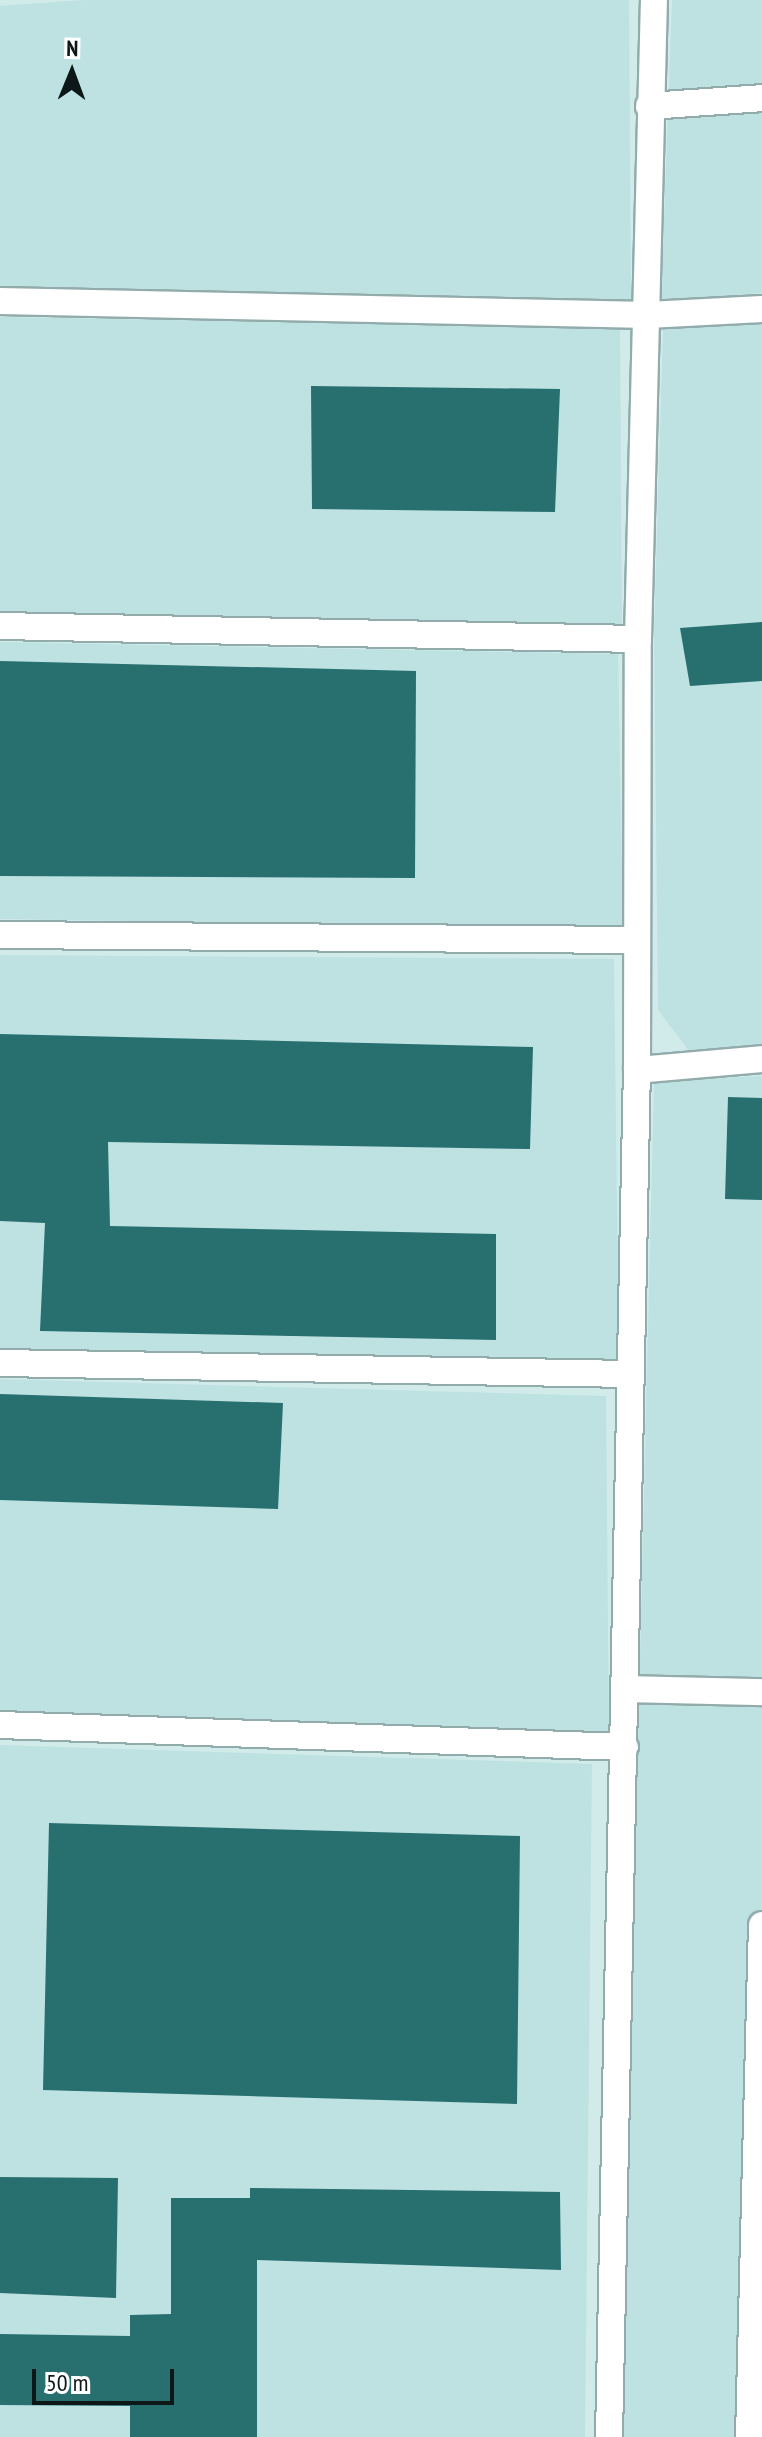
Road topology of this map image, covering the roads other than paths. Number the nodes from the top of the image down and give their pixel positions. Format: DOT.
graph roads {
  1 [pos="654,0"];
  2 [pos="762,98"];
  3 [pos="649,106"];
  4 [pos="0,301"];
  5 [pos="762,309"];
  6 [pos="648,315"];
  7 [pos="0,626"];
  8 [pos="638,639"];
  9 [pos="0,935"];
  10 [pos="637,940"];
  11 [pos="762,1059"];
  12 [pos="637,1070"];
  13 [pos="0,1363"];
  14 [pos="631,1374"];
  15 [pos="626,1689"];
  16 [pos="762,1692"];
  17 [pos="0,1725"];
  18 [pos="625,1747"];
  19 [pos="762,1925"];
  20 [pos="760,2098"];
  21 [pos="609,2437"];
  22 [pos="749,2437"];
  1 -- 3 [label="street"];
  2 -- 3 [label="street"];
  3 -- 6 [label="street"];
  4 -- 6 [label="street"];
  5 -- 6 [label="street"];
  6 -- 8 [label="street"];
  7 -- 8 [label="street"];
  8 -- 10 [label="street"];
  9 -- 10 [label="street"];
  10 -- 12 [label="street"];
  11 -- 12 [label="street"];
  12 -- 14 [label="street"];
  13 -- 14 [label="street"];
  14 -- 15 [label="street"];
  15 -- 16 [label="street"];
  15 -- 18 [label="street"];
  17 -- 18 [label="street"];
  18 -- 21 [label="street"];
  19 -- 20 [label="street"];
  20 -- 22 [label="street"];
}
